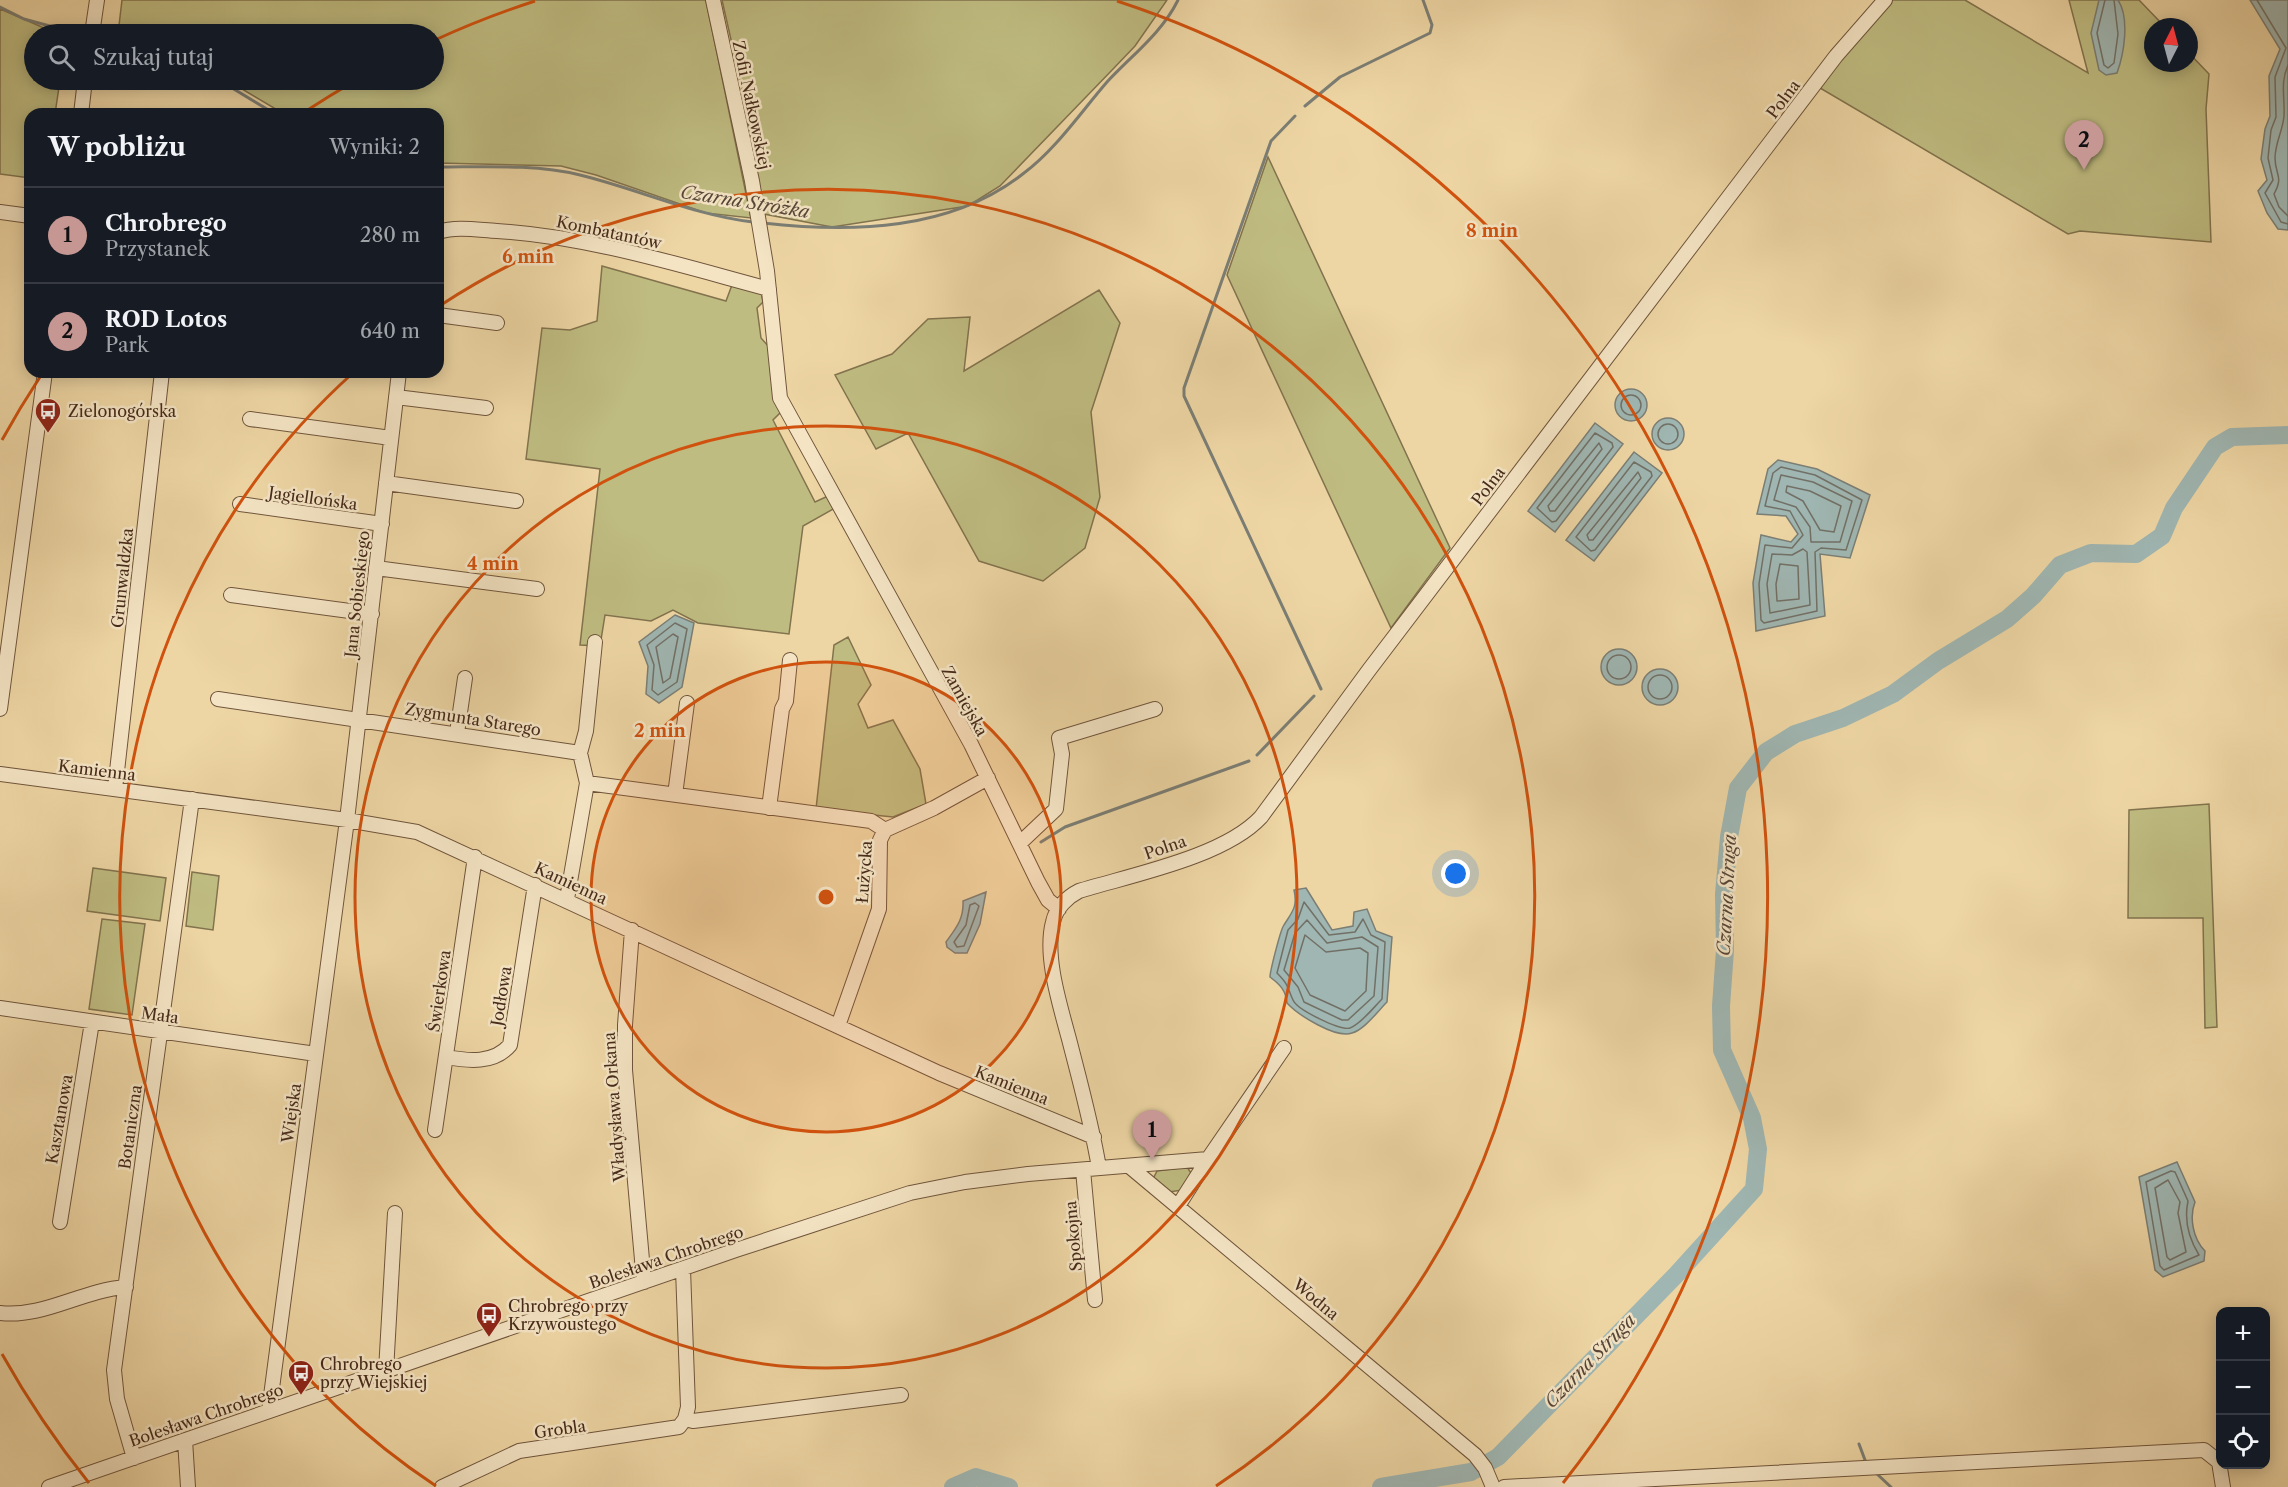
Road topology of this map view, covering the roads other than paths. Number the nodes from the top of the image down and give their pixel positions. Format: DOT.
graph roads {
  1 [pos="97,0"];
  2 [pos="712,0"];
  3 [pos="1886,0"];
  4 [pos="93,24"];
  5 [pos="84,90"];
  6 [pos="82,108"];
  7 [pos="0,212"];
  8 [pos="24,215"];
  9 [pos="444,232"];
  10 [pos="769,289"];
  11 [pos="444,316"];
  12 [pos="497,323"];
  13 [pos="44,378"];
  14 [pos="161,378"];
  15 [pos="398,378"];
  16 [pos="396,397"];
  17 [pos="486,408"];
  18 [pos="250,419"];
  19 [pos="392,438"];
  20 [pos="386,483"];
  21 [pos="516,501"];
  22 [pos="240,504"];
  23 [pos="382,524"];
  24 [pos="376,568"];
  25 [pos="537,589"];
  26 [pos="231,595"];
  27 [pos="372,614"];
  28 [pos="595,642"];
  29 [pos="790,660"];
  30 [pos="3,666"];
  31 [pos="465,678"];
  32 [pos="218,699"];
  33 [pos="687,703"];
  34 [pos="0,709"];
  35 [pos="1155,709"];
  36 [pos="360,718"];
  37 [pos="457,733"];
  38 [pos="580,753"];
  39 [pos="0,774"];
  40 [pos="988,778"];
  41 [pos="587,783"];
  42 [pos="115,789"];
  43 [pos="675,795"];
  44 [pos="192,799"];
  45 [pos="769,808"];
  46 [pos="348,820"];
  47 [pos="885,830"];
  48 [pos="1020,843"];
  49 [pos="475,857"];
  50 [pos="535,885"];
  51 [pos="567,899"];
  52 [pos="1059,909"];
  53 [pos="632,930"];
  54 [pos="0,1008"];
  55 [pos="92,1022"];
  56 [pos="838,1026"];
  57 [pos="160,1032"];
  58 [pos="1284,1048"];
  59 [pos="315,1054"];
  60 [pos="446,1057"];
  61 [pos="435,1130"];
  62 [pos="1094,1137"];
  63 [pos="1208,1159"];
  64 [pos="1130,1166"];
  65 [pos="1099,1168"];
  66 [pos="1083,1170"];
  67 [pos="1178,1206"];
  68 [pos="395,1213"];
  69 [pos="60,1222"];
  70 [pos="682,1269"];
  71 [pos="644,1282"];
  72 [pos="126,1287"];
  73 [pos="1095,1300"];
  74 [pos="0,1313"];
  75 [pos="386,1371"];
  76 [pos="901,1395"];
  77 [pos="269,1411"];
  78 [pos="685,1419"];
  79 [pos="185,1440"];
  80 [pos="134,1458"];
  81 [pos="1491,1480"];
  82 [pos="49,1487"];
  83 [pos="188,1487"];
  84 [pos="442,1487"];
  85 [pos="1504,1487"];
  86 [pos="2223,1487"];
  1 -- 4 [label="street"];
  2 -- 10 [label="street, Zofii Nałkowskiej"];
  3 -- 52 [label="street, Polna"];
  5 -- 6 [label="street"];
  7 -- 8 [label="street"];
  9 -- 10 [label="street, Kombatantów"];
  10 -- 40 [label="street, Zamiejska"];
  11 -- 12 [label="street"];
  13 -- 30 [label="street"];
  14 -- 42 [label="street, Grunwaldzka"];
  15 -- 16 [label="street, Jana Sobieskiego"];
  16 -- 17 [label="street"];
  16 -- 19 [label="street, Jana Sobieskiego"];
  18 -- 19 [label="street"];
  19 -- 20 [label="street, Jana Sobieskiego"];
  20 -- 21 [label="street"];
  20 -- 23 [label="street, Jana Sobieskiego"];
  22 -- 23 [label="street, Jagiellońska"];
  23 -- 24 [label="street, Jana Sobieskiego"];
  24 -- 25 [label="street"];
  24 -- 27 [label="street, Jana Sobieskiego"];
  26 -- 27 [label="street"];
  27 -- 36 [label="street, Jana Sobieskiego"];
  28 -- 38 [label="street"];
  29 -- 45 [label="street"];
  30 -- 34 [label="street"];
  31 -- 37 [label="street"];
  32 -- 36 [label="street, Zygmunta Starego"];
  33 -- 43 [label="street"];
  35 -- 48 [label="street"];
  36 -- 37 [label="street, Zygmunta Starego"];
  36 -- 46 [label="street, Jana Sobieskiego"];
  37 -- 38 [label="street, Zygmunta Starego"];
  38 -- 41 [label="street"];
  39 -- 42 [label="street, Kamienna"];
  40 -- 47 [label="street, Łużycka"];
  40 -- 48 [label="street, Zamiejska"];
  41 -- 43 [label="street"];
  41 -- 51 [label="street"];
  42 -- 44 [label="street, Kamienna"];
  43 -- 45 [label="street"];
  44 -- 46 [label="street, Kamienna"];
  44 -- 57 [label="street, Botaniczna"];
  45 -- 47 [label="street"];
  46 -- 49 [label="street, Kamienna"];
  46 -- 59 [label="street, Wiejska"];
  47 -- 56 [label="street, Łużycka"];
  48 -- 52 [label="street, Zamiejska"];
  49 -- 50 [label="street, Kamienna"];
  49 -- 60 [label="street, Świerkowa"];
  50 -- 51 [label="street, Kamienna"];
  50 -- 60 [label="street, Jodłowa"];
  51 -- 53 [label="street, Kamienna"];
  52 -- 62 [label="street"];
  53 -- 56 [label="street, Kamienna"];
  53 -- 71 [label="street, Władysława Orkana"];
  54 -- 55 [label="street, Mała"];
  55 -- 57 [label="street, Mała"];
  55 -- 69 [label="street, Kasztanowa"];
  56 -- 62 [label="street, Kamienna"];
  57 -- 59 [label="street, Mała"];
  57 -- 72 [label="street, Botaniczna"];
  58 -- 63 [label="street"];
  59 -- 77 [label="street, Wiejska"];
  60 -- 61 [label="street, Świerkowa"];
  62 -- 65 [label="street"];
  63 -- 64 [label="street"];
  63 -- 67 [label="street"];
  64 -- 65 [label="street"];
  64 -- 67 [label="street, Wodna"];
  65 -- 66 [label="street, Bolesława Chrobrego"];
  66 -- 70 [label="street, Bolesława Chrobrego"];
  66 -- 73 [label="street, Spokojna"];
  67 -- 81 [label="street, Wodna"];
  68 -- 75 [label="street"];
  70 -- 71 [label="street, Bolesława Chrobrego"];
  70 -- 78 [label="street"];
  71 -- 75 [label="street, Bolesława Chrobrego"];
  72 -- 74 [label="street"];
  72 -- 80 [label="street, Botaniczna"];
  75 -- 77 [label="street, Bolesława Chrobrego"];
  76 -- 78 [label="street, Grobla"];
  77 -- 79 [label="street, Bolesława Chrobrego"];
  78 -- 84 [label="street, Grobla"];
  79 -- 80 [label="street, Bolesława Chrobrego"];
  79 -- 83 [label="street"];
  80 -- 82 [label="street, Bolesława Chrobrego"];
  85 -- 86 [label="street"];
}
